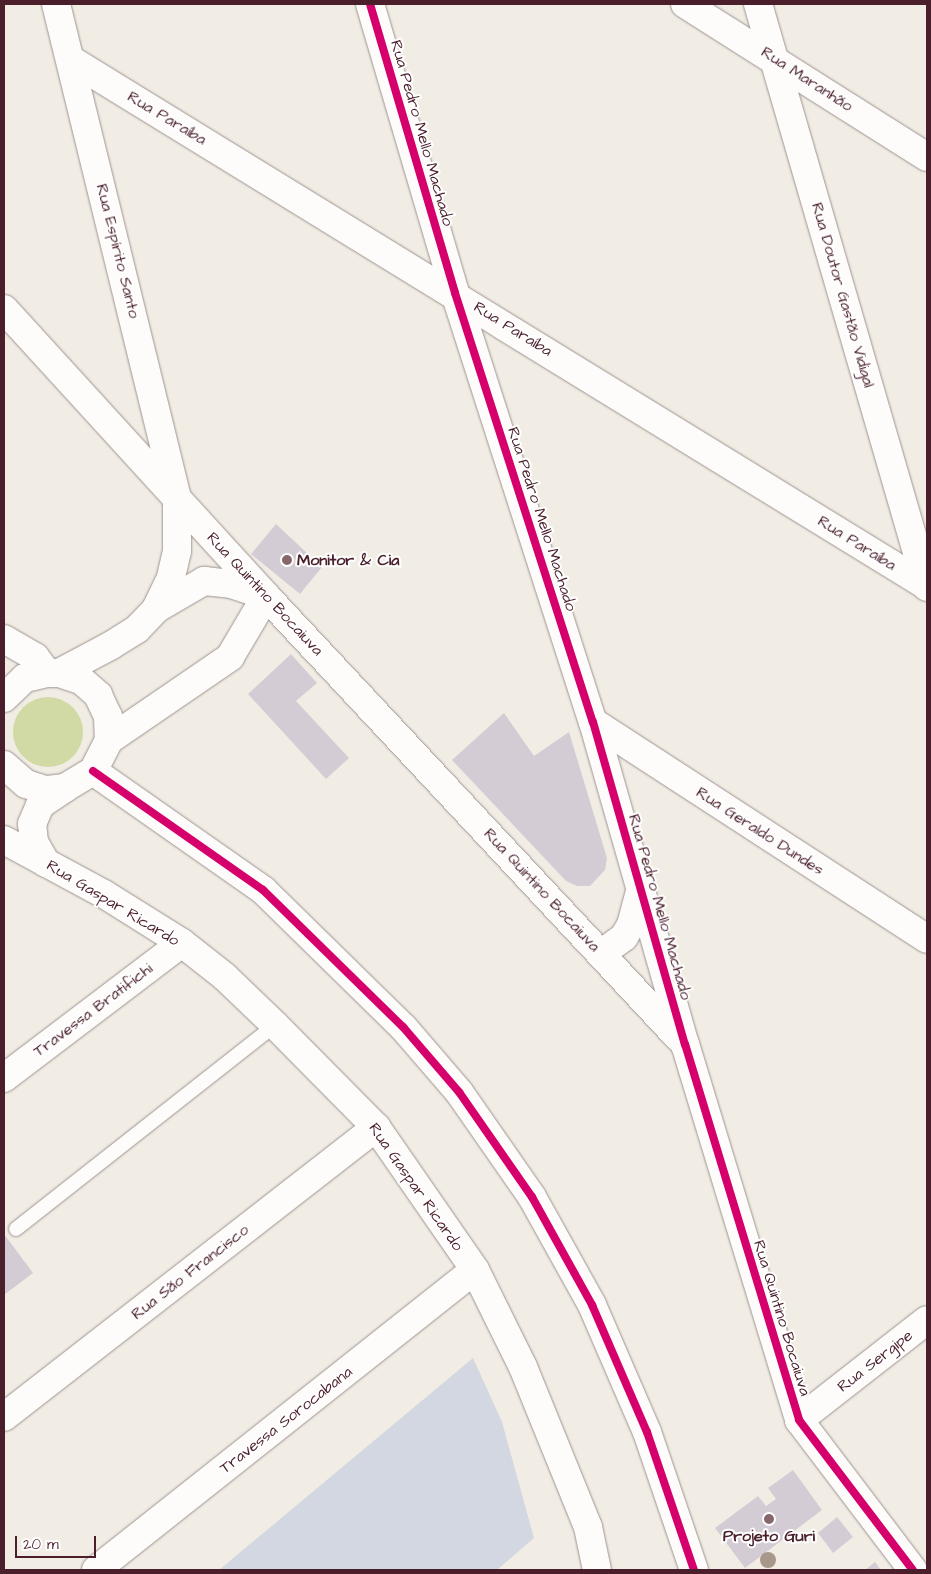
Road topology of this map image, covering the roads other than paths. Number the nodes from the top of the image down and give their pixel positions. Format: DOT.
graph roads {
  1 [pos="56,4"];
  2 [pos="370,4"];
  3 [pos="685,4"];
  4 [pos="758,4"];
  5 [pos="775,58"];
  6 [pos="71,60"];
  7 [pos="927,157"];
  8 [pos="455,293"];
  9 [pos="4,309"];
  10 [pos="177,498"];
  11 [pos="927,586"];
  12 [pos="266,596"];
  13 [pos="156,609"];
  14 [pos="4,639"];
  15 [pos="53,672"];
  16 [pos="4,698"];
  17 [pos="593,722"];
  18 [pos="109,740"];
  19 [pos="93,771"];
  20 [pos="6,772"];
  21 [pos="65,788"];
  22 [pos="4,840"];
  23 [pos="46,863"];
  24 [pos="640,891"];
  25 [pos="927,939"];
  26 [pos="182,943"];
  27 [pos="602,953"];
  28 [pos="275,1025"];
  29 [pos="685,1044"];
  30 [pos="4,1078"];
  31 [pos="376,1127"];
  32 [pos="16,1229"];
  33 [pos="475,1270"];
  34 [pos="927,1320"];
  35 [pos="4,1417"];
  36 [pos="799,1420"];
  37 [pos="96,1570"];
  38 [pos="596,1570"];
  39 [pos="694,1570"];
  40 [pos="913,1570"];
  1 -- 6 [label="street, Rua Espírito Santo"];
  2 -- 8 [label="street, Rua Pedro Mello Machado"];
  3 -- 5 [label="street, Rua Maranhão"];
  4 -- 5 [label="street, Rua Doutor Gastão Vidigal"];
  5 -- 7 [label="street, Rua Maranhão"];
  5 -- 11 [label="street, Rua Doutor Gastão Vidigal"];
  6 -- 8 [label="street, Rua Paraíba"];
  6 -- 10 [label="street, Rua Espírito Santo"];
  8 -- 11 [label="street, Rua Paraíba"];
  8 -- 17 [label="street, Rua Pedro Mello Machado"];
  9 -- 10 [label="street, Rua Quintino Bocaiuva"];
  10 -- 12 [label="street, Rua Quintino Bocaiuva"];
  10 -- 13 [label="street, Rua Espírito Santo"];
  12 -- 13 [label="street"];
  12 -- 18 [label="street"];
  12 -- 27 [label="street, Rua Quintino Bocaiuva"];
  13 -- 15 [label="street"];
  14 -- 15 [label="street"];
  15 -- 16 [label="street"];
  15 -- 18 [label="street"];
  17 -- 24 [label="street, Rua Pedro Mello Machado"];
  17 -- 25 [label="street, Rua Geraldo Dundes"];
  18 -- 19 [label="street"];
  19 -- 21 [label="street"];
  19 -- 39 [label="street"];
  20 -- 21 [label="street"];
  21 -- 23 [label="street"];
  22 -- 23 [label="street, Rua Gaspar Ricardo"];
  23 -- 26 [label="street, Rua Gaspar Ricardo"];
  24 -- 27 [label="street, Rua Pedro Mello Machado"];
  24 -- 29 [label="street, Rua Pedro Mello Machado"];
  26 -- 28 [label="street, Rua Gaspar Ricardo"];
  26 -- 30 [label="street, Travessa Bratifichi"];
  27 -- 29 [label="street, Rua Quintino Bocaiuva"];
  28 -- 31 [label="street, Rua Gaspar Ricardo"];
  28 -- 32 [label="lane"];
  29 -- 36 [label="street, Rua Quintino Bocaiuva"];
  31 -- 33 [label="street, Rua Gaspar Ricardo"];
  31 -- 35 [label="street, Rua São Francisco"];
  33 -- 37 [label="street, Travessa Sorocabana"];
  33 -- 38 [label="street, Rua Gaspar Ricardo"];
  34 -- 36 [label="street, Rua Sergipe"];
  36 -- 40 [label="street, Rua Quintino Bocaiuva"];
}
